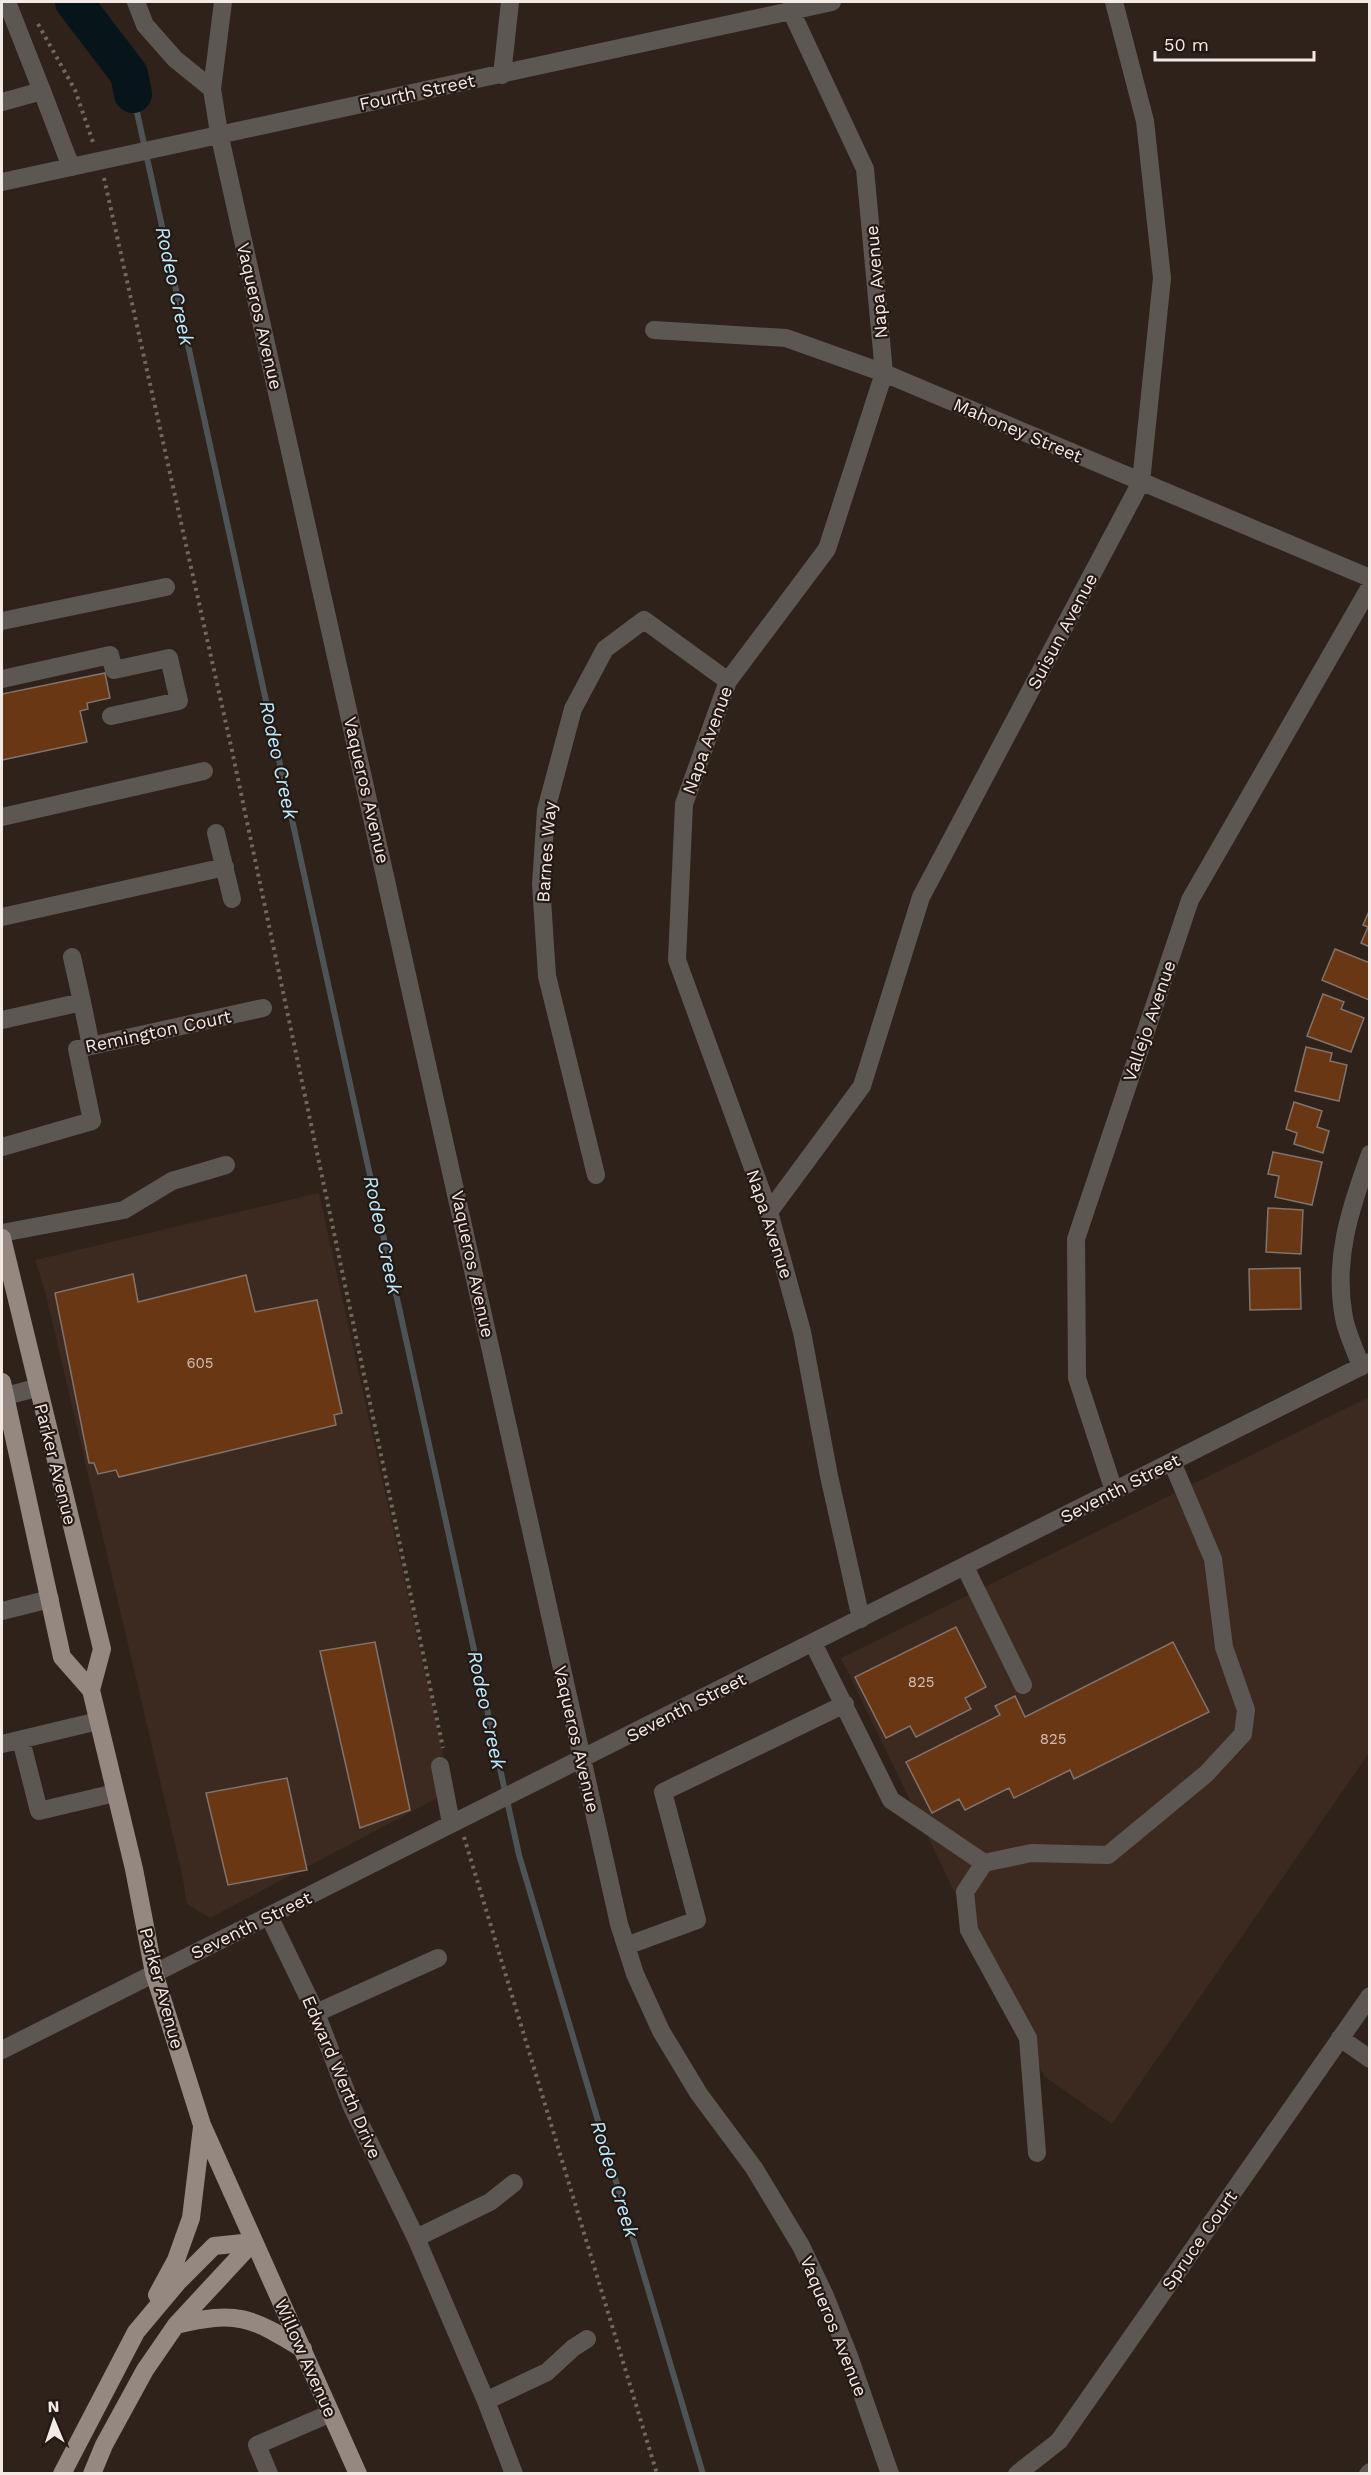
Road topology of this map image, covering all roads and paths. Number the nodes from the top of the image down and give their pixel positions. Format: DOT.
graph roads {
  1 [pos="7,2"];
  2 [pos="136,2"];
  3 [pos="223,2"];
  4 [pos="510,2"];
  5 [pos="832,2"];
  6 [pos="1114,2"];
  7 [pos="792,6"];
  8 [pos="36,21"];
  9 [pos="502,75"];
  10 [pos="212,89"];
  11 [pos="42,91"];
  12 [pos="2,102"];
  13 [pos="219,133"];
  14 [pos="106,159"];
  15 [pos="71,167"];
  16 [pos="2,182"];
  17 [pos="654,330"];
  18 [pos="884,374"];
  19 [pos="1141,482"];
  20 [pos="1370,578"];
  21 [pos="166,587"];
  22 [pos="1370,587"];
  23 [pos="2,621"];
  24 [pos="2,680"];
  25 [pos="728,681"];
  26 [pos="111,716"];
  27 [pos="204,771"];
  28 [pos="2,817"];
  29 [pos="216,833"];
  30 [pos="225,867"];
  31 [pos="232,899"];
  32 [pos="2,917"];
  33 [pos="72,957"];
  34 [pos="82,1002"];
  35 [pos="263,1008"];
  36 [pos="2,1020"];
  37 [pos="91,1046"];
  38 [pos="2,1147"];
  39 [pos="1370,1154"];
  40 [pos="226,1165"];
  41 [pos="596,1175"];
  42 [pos="769,1212"];
  43 [pos="2,1236"];
  44 [pos="1365,1364"];
  45 [pos="36,1388"];
  46 [pos="3,1392"];
  47 [pos="1172,1462"];
  48 [pos="1114,1491"];
  49 [pos="964,1567"];
  50 [pos="50,1599"];
  51 [pos="2,1611"];
  52 [pos="861,1619"];
  53 [pos="813,1643"];
  54 [pos="1023,1685"];
  55 [pos="91,1690"];
  56 [pos="845,1704"];
  57 [pos="98,1721"];
  58 [pos="21,1740"];
  59 [pos="2,1744"];
  60 [pos="442,1758"];
  61 [pos="580,1760"];
  62 [pos="115,1793"];
  63 [pos="455,1821"];
  64 [pos="984,1863"];
  65 [pos="269,1916"];
  66 [pos="626,1946"];
  67 [pos="438,1958"];
  68 [pos="154,1972"];
  69 [pos="1370,1996"];
  70 [pos="316,2013"];
  71 [pos="1340,2038"];
  72 [pos="2,2050"];
  73 [pos="1370,2059"];
  74 [pos="202,2125"];
  75 [pos="1037,2153"];
  76 [pos="514,2183"];
  77 [pos="416,2238"];
  78 [pos="253,2242"];
  79 [pos="176,2325"];
  80 [pos="136,2332"];
  81 [pos="587,2339"];
  82 [pos="303,2349"];
  83 [pos="486,2401"];
  84 [pos="331,2413"];
  85 [pos="62,2474"];
  86 [pos="92,2474"];
  87 [pos="269,2474"];
  88 [pos="358,2474"];
  89 [pos="514,2474"];
  90 [pos="657,2474"];
  91 [pos="890,2474"];
  92 [pos="1017,2474"];
  1 -- 11 [label="street"];
  2 -- 10 [label="street"];
  3 -- 10 [label="street, Vaqueros Avenue"];
  4 -- 9 [label="street"];
  5 -- 7 [label="street, Fourth Street"];
  6 -- 19 [label="street, Suisun Avenue"];
  7 -- 9 [label="street, Fourth Street"];
  7 -- 18 [label="street, Napa Avenue"];
  8 -- 14 [label="path"];
  9 -- 13 [label="street, Fourth Street"];
  10 -- 13 [label="street, Vaqueros Avenue"];
  11 -- 12 [label="street"];
  11 -- 15 [label="street"];
  13 -- 14 [label="street, Fourth Street"];
  13 -- 61 [label="street, Vaqueros Avenue"];
  14 -- 15 [label="street, Fourth Street"];
  14 -- 60 [label="path"];
  15 -- 16 [label="street, Fourth Street"];
  17 -- 18 [label="street, Mahoney Street"];
  18 -- 19 [label="street, Mahoney Street"];
  18 -- 25 [label="street, Napa Avenue"];
  19 -- 20 [label="street, Mahoney Street"];
  19 -- 42 [label="street, Suisun Avenue"];
  21 -- 23 [label="street"];
  22 -- 48 [label="street, Vallejo Avenue"];
  24 -- 26 [label="street"];
  25 -- 41 [label="street, Barnes Way"];
  25 -- 42 [label="street, Napa Avenue"];
  27 -- 28 [label="street"];
  29 -- 30 [label="street"];
  30 -- 31 [label="street"];
  30 -- 32 [label="street"];
  33 -- 34 [label="street"];
  34 -- 36 [label="street"];
  34 -- 37 [label="street"];
  35 -- 37 [label="street, Remington Court"];
  37 -- 38 [label="street, Remington Court"];
  39 -- 44 [label="street"];
  40 -- 43 [label="street"];
  42 -- 52 [label="street, Napa Avenue"];
  43 -- 45 [label="main road, Parker Avenue"];
  44 -- 47 [label="street, Seventh Street"];
  45 -- 46 [label="street"];
  45 -- 55 [label="main road, Parker Avenue"];
  46 -- 50 [label="main road, Parker Avenue"];
  47 -- 48 [label="street, Seventh Street"];
  47 -- 64 [label="street"];
  48 -- 49 [label="street, Seventh Street"];
  49 -- 52 [label="street, Seventh Street"];
  49 -- 54 [label="street"];
  50 -- 51 [label="street"];
  50 -- 55 [label="main road, Parker Avenue"];
  52 -- 53 [label="street, Seventh Street"];
  53 -- 56 [label="street"];
  53 -- 61 [label="street, Seventh Street"];
  55 -- 57 [label="main road, Parker Avenue"];
  56 -- 64 [label="street"];
  56 -- 66 [label="street"];
  57 -- 58 [label="street"];
  57 -- 62 [label="main road, Parker Avenue"];
  58 -- 59 [label="street"];
  58 -- 62 [label="street"];
  60 -- 63 [label="street"];
  61 -- 63 [label="street, Seventh Street"];
  61 -- 66 [label="street, Vaqueros Avenue"];
  62 -- 68 [label="main road, Parker Avenue"];
  63 -- 65 [label="street, Seventh Street"];
  63 -- 90 [label="path"];
  64 -- 75 [label="street"];
  65 -- 68 [label="street, Seventh Street"];
  65 -- 70 [label="street, Edward Werth Drive"];
  66 -- 91 [label="street, Vaqueros Avenue"];
  67 -- 70 [label="street"];
  68 -- 72 [label="street, Seventh Street"];
  68 -- 74 [label="main road, Parker Avenue"];
  69 -- 71 [label="street, Spruce Court"];
  70 -- 77 [label="street, Edward Werth Drive"];
  71 -- 73 [label="street"];
  71 -- 92 [label="street, Spruce Court"];
  74 -- 78 [label="main road, Parker Avenue"];
  74 -- 80 [label="main road"];
  76 -- 77 [label="street"];
  77 -- 83 [label="street, Edward Werth Drive"];
  78 -- 79 [label="main road"];
  78 -- 80 [label="main road"];
  78 -- 82 [label="main road, Willow Avenue"];
  79 -- 82 [label="main road"];
  79 -- 86 [label="main road"];
  80 -- 85 [label="main road"];
  81 -- 83 [label="street"];
  82 -- 84 [label="main road, Willow Avenue"];
  83 -- 89 [label="street, Edward Werth Drive"];
  84 -- 87 [label="street"];
  84 -- 88 [label="main road, Willow Avenue"];
}
